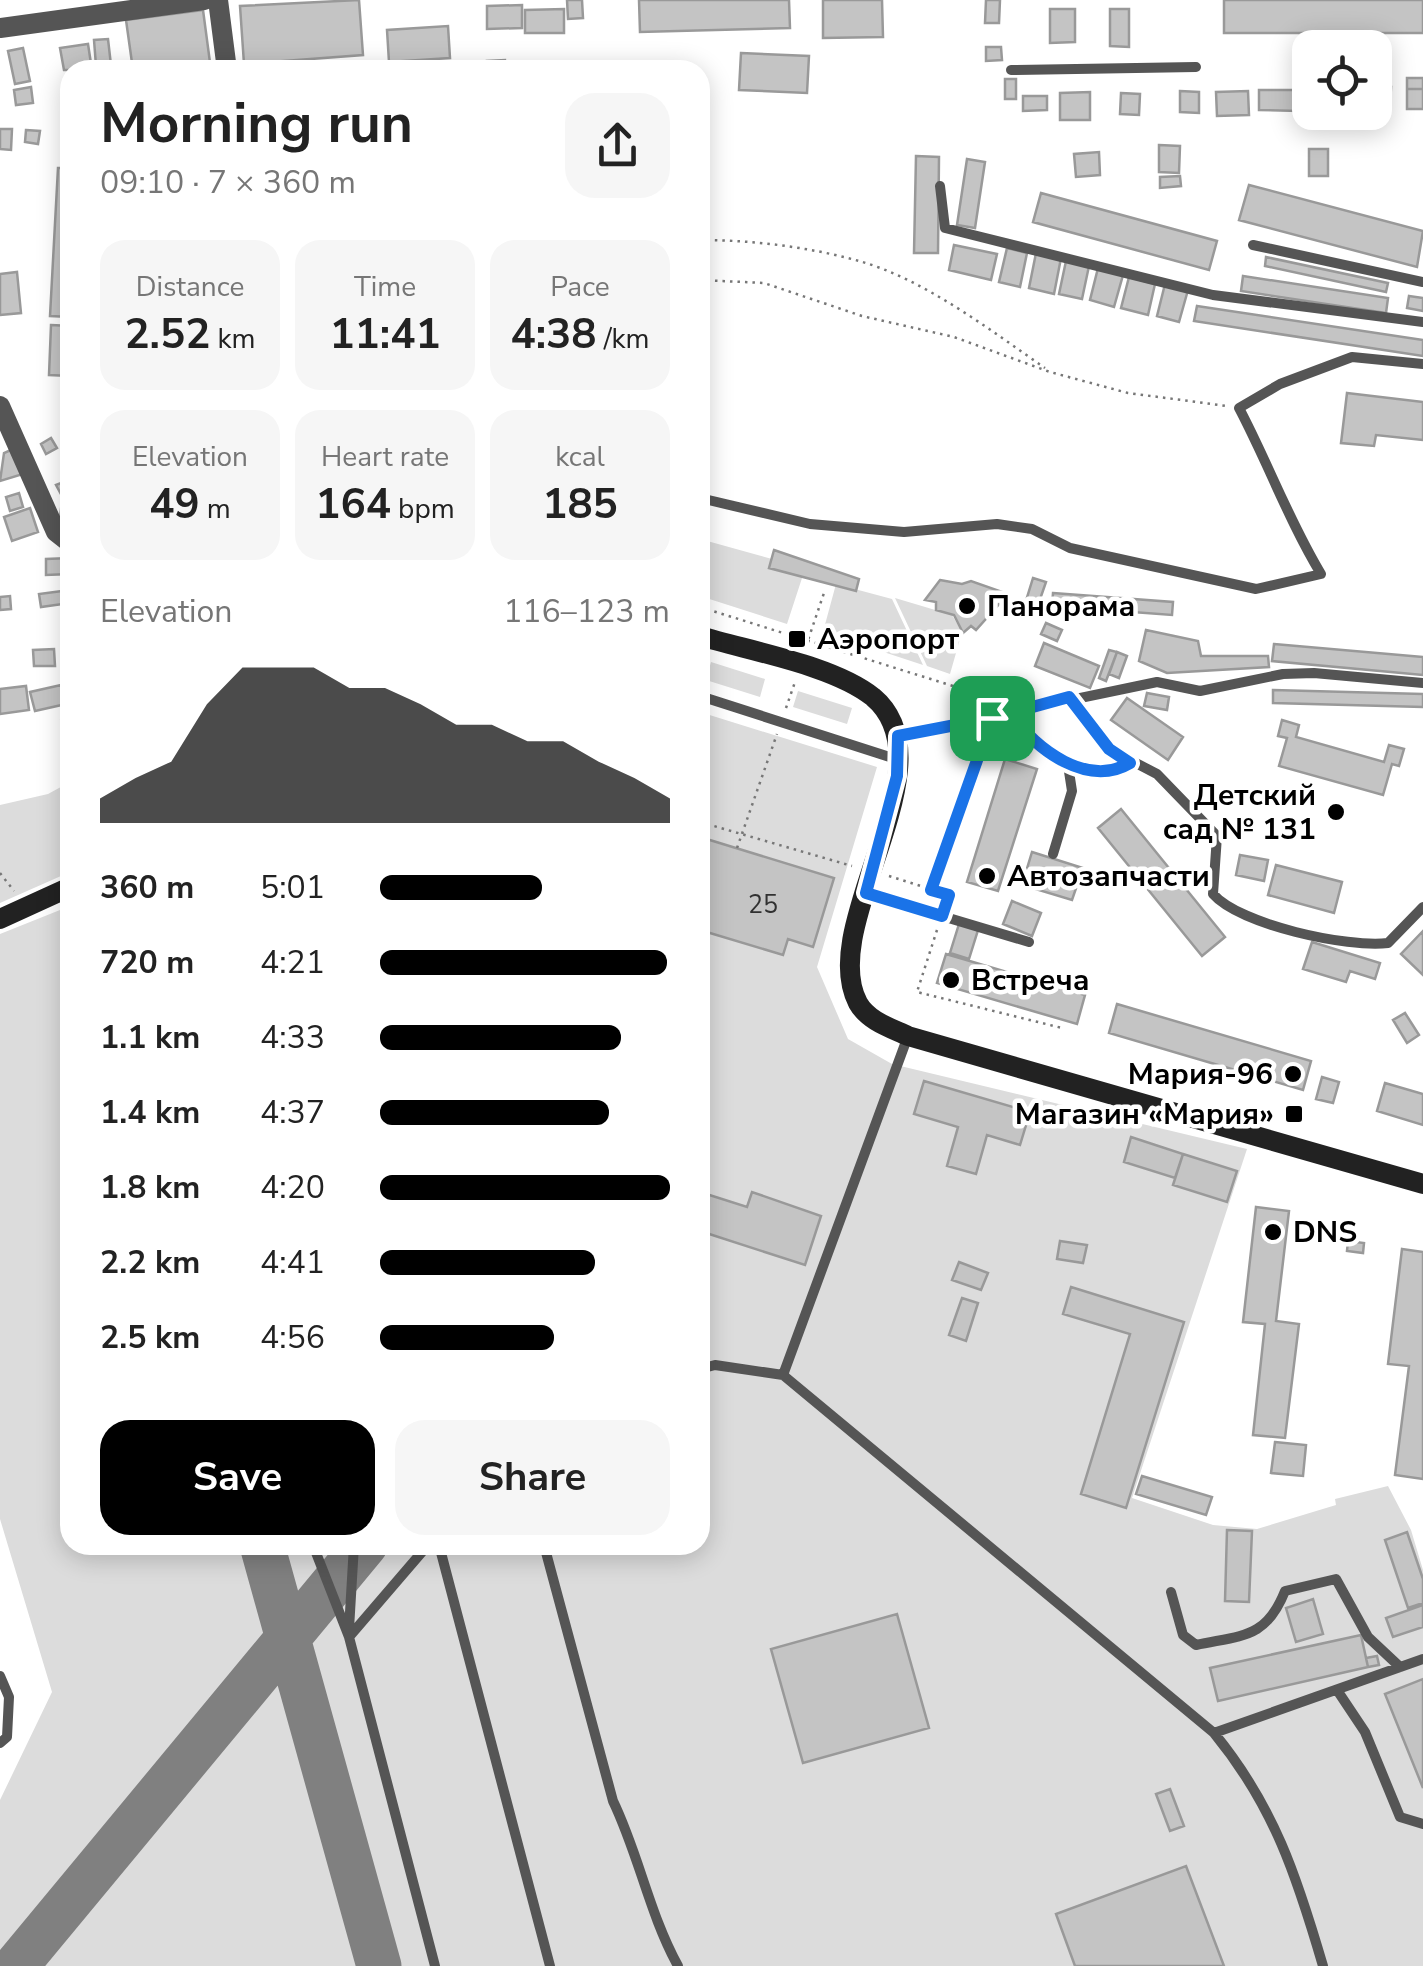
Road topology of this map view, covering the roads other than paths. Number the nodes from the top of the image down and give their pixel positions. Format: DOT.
graph roads {
  1 [pos="204,0"];
  2 [pos="218,0"];
  3 [pos="0,28"];
  4 [pos="226,60"];
  5 [pos="1196,67"];
  6 [pos="1012,70"];
  7 [pos="940,186"];
  8 [pos="1253,245"];
  9 [pos="1423,282"];
  10 [pos="1423,322"];
  11 [pos="1423,364"];
  12 [pos="0,406"];
  13 [pos="710,500"];
  14 [pos="60,535"];
  15 [pos="710,639"];
  16 [pos="1423,683"];
  17 [pos="1069,697"];
  18 [pos="710,699"];
  19 [pos="1012,715"];
  20 [pos="898,736"];
  21 [pos="899,760"];
  22 [pos="1130,763"];
  23 [pos="1068,765"];
  24 [pos="1053,854"];
  25 [pos="60,891"];
  26 [pos="866,893"];
  27 [pos="1423,906"];
  28 [pos="0,919"];
  29 [pos="1029,942"];
  30 [pos="908,1036"];
  31 [pos="1423,1184"];
  32 [pos="710,1367"];
  33 [pos="784,1375"];
  34 [pos="318,1555"];
  35 [pos="353,1555"];
  36 [pos="419,1555"];
  37 [pos="441,1555"];
  38 [pos="547,1555"];
  39 [pos="1170,1592"];
  40 [pos="349,1637"];
  41 [pos="1423,1659"];
  42 [pos="1400,1667"];
  43 [pos="0,1676"];
  44 [pos="1337,1690"];
  45 [pos="1214,1733"];
  46 [pos="0,1742"];
  47 [pos="1423,1824"];
  48 [pos="435,1966"];
  49 [pos="550,1966"];
  50 [pos="678,1966"];
  51 [pos="1324,1966"];
  1 -- 3 [label="street"];
  2 -- 4 [label="street"];
  5 -- 6 [label="lane"];
  7 -- 10 [label="lane"];
  8 -- 9 [label="lane"];
  11 -- 13 [label="lane"];
  12 -- 14 [label="street"];
  15 -- 20 [label="main road"];
  16 -- 17 [label="lane"];
  17 -- 19 [label="lane"];
  17 -- 22 [label="lane"];
  18 -- 21 [label="lane"];
  19 -- 20 [label="lane"];
  19 -- 23 [label="lane"];
  20 -- 21 [label="main road"];
  21 -- 26 [label="main road"];
  22 -- 23 [label="lane"];
  22 -- 27 [label="lane"];
  23 -- 24 [label="lane"];
  25 -- 28 [label="main road"];
  26 -- 29 [label="lane"];
  26 -- 30 [label="main road"];
  30 -- 31 [label="main road"];
  30 -- 33 [label="lane"];
  32 -- 33 [label="lane"];
  33 -- 45 [label="lane"];
  34 -- 40 [label="lane"];
  35 -- 40 [label="lane"];
  36 -- 40 [label="lane"];
  37 -- 49 [label="lane"];
  38 -- 50 [label="lane"];
  39 -- 42 [label="lane"];
  40 -- 48 [label="lane"];
  41 -- 42 [label="lane"];
  42 -- 44 [label="lane"];
  43 -- 46 [label="lane"];
  44 -- 45 [label="lane"];
  44 -- 47 [label="lane"];
  45 -- 51 [label="lane"];
}
